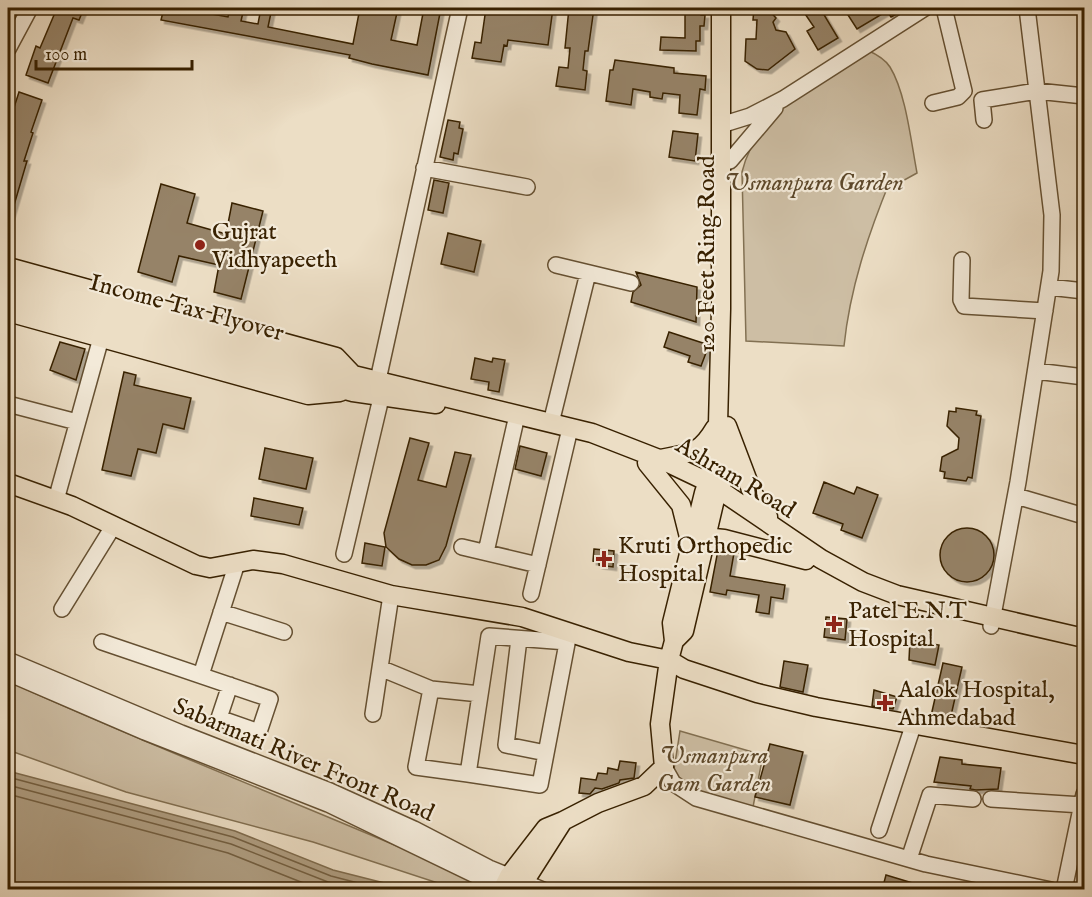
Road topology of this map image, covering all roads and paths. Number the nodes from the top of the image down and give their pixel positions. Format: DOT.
graph roads {
  1 [pos="30,8"];
  2 [pos="460,8"];
  3 [pos="721,8"];
  4 [pos="730,8"];
  5 [pos="925,8"];
  6 [pos="945,8"];
  7 [pos="1027,8"];
  8 [pos="8,49"];
  9 [pos="1037,91"];
  10 [pos="1084,96"];
  11 [pos="783,99"];
  12 [pos="933,103"];
  13 [pos="984,120"];
  14 [pos="725,124"];
  15 [pos="725,162"];
  16 [pos="424,168"];
  17 [pos="527,187"];
  18 [pos="962,260"];
  19 [pos="556,265"];
  20 [pos="8,267"];
  21 [pos="588,273"];
  22 [pos="8,282"];
  23 [pos="631,283"];
  24 [pos="1049,287"];
  25 [pos="1084,291"];
  26 [pos="8,299"];
  27 [pos="1046,311"];
  28 [pos="8,312"];
  29 [pos="101,338"];
  30 [pos="1036,371"];
  31 [pos="318,374"];
  32 [pos="1084,377"];
  33 [pos="354,384"];
  34 [pos="379,389"];
  35 [pos="8,404"];
  36 [pos="77,422"];
  37 [pos="551,423"];
  38 [pos="515,424"];
  39 [pos="722,425"];
  40 [pos="568,437"];
  41 [pos="654,461"];
  42 [pos="8,483"];
  43 [pos="712,491"];
  44 [pos="1016,496"];
  45 [pos="56,500"];
  46 [pos="1084,516"];
  47 [pos="114,525"];
  48 [pos="775,526"];
  49 [pos="698,546"];
  50 [pos="462,547"];
  51 [pos="486,552"];
  52 [pos="344,554"];
  53 [pos="806,560"];
  54 [pos="237,562"];
  55 [pos="538,565"];
  56 [pos="531,594"];
  57 [pos="391,595"];
  58 [pos="63,609"];
  59 [pos="221,612"];
  60 [pos="992,622"];
  61 [pos="284,632"];
  62 [pos="568,637"];
  63 [pos="1084,638"];
  64 [pos="519,639"];
  65 [pos="102,642"];
  66 [pos="1084,648"];
  67 [pos="8,660"];
  68 [pos="669,660"];
  69 [pos="380,668"];
  70 [pos="8,673"];
  71 [pos="201,675"];
  72 [pos="230,685"];
  73 [pos="431,689"];
  74 [pos="480,694"];
  75 [pos="372,714"];
  76 [pos="913,726"];
  77 [pos="546,753"];
  78 [pos="1084,755"];
  79 [pos="664,768"];
  80 [pos="468,774"];
  81 [pos="973,799"];
  82 [pos="991,799"];
  83 [pos="1083,800"];
  84 [pos="879,830"];
  85 [pos="909,859"];
  86 [pos="512,884"];
  87 [pos="543,890"];
  88 [pos="1051,890"];
  89 [pos="1065,890"];
  1 -- 8 [label="street"];
  2 -- 16 [label="street"];
  3 -- 14 [label="main road, 120 Feet Ring Road"];
  4 -- 14 [label="main road, 120 Feet Ring Road"];
  5 -- 11 [label="street"];
  6 -- 12 [label="street"];
  7 -- 9 [label="street"];
  9 -- 10 [label="street"];
  9 -- 13 [label="street"];
  9 -- 24 [label="street"];
  11 -- 14 [label="street"];
  11 -- 15 [label="street"];
  14 -- 15 [label="main road, 120 Feet Ring Road"];
  15 -- 39 [label="main road, 120 Feet Ring Road"];
  16 -- 17 [label="street"];
  16 -- 34 [label="street"];
  18 -- 27 [label="street"];
  19 -- 21 [label="street"];
  20 -- 33 [label="main road"];
  21 -- 23 [label="street"];
  21 -- 37 [label="street"];
  22 -- 31 [label="main road, Income Tax Flyover"];
  24 -- 25 [label="street"];
  24 -- 27 [label="street"];
  26 -- 31 [label="main road, Income Tax Flyover"];
  27 -- 30 [label="street"];
  28 -- 29 [label="main road"];
  29 -- 33 [label="main road"];
  29 -- 36 [label="street"];
  30 -- 32 [label="street"];
  30 -- 44 [label="street"];
  31 -- 33 [label="main road, Income Tax Flyover"];
  33 -- 34 [label="main road, Ashram Road"];
  34 -- 37 [label="main road, Ashram Road"];
  34 -- 38 [label="main road, Ashram Road"];
  34 -- 52 [label="street"];
  35 -- 36 [label="street"];
  36 -- 45 [label="street"];
  37 -- 41 [label="main road, Ashram Road"];
  38 -- 40 [label="main road, Ashram Road"];
  38 -- 51 [label="street"];
  39 -- 41 [label="main road"];
  39 -- 43 [label="main road, 120 Feet Ring Road"];
  39 -- 48 [label="main road"];
  40 -- 41 [label="main road, Ashram Road"];
  40 -- 55 [label="street"];
  41 -- 43 [label="main road, Ashram Road"];
  41 -- 49 [label="main road"];
  42 -- 45 [label="main road"];
  43 -- 48 [label="main road, Ashram Road"];
  43 -- 49 [label="main road, 120 Feet Ring Road"];
  43 -- 53 [label="main road, Ashram Road"];
  44 -- 46 [label="street"];
  44 -- 60 [label="street"];
  45 -- 47 [label="main road"];
  47 -- 54 [label="main road"];
  47 -- 58 [label="street"];
  48 -- 60 [label="main road, Ashram Road"];
  49 -- 53 [label="main road"];
  49 -- 68 [label="main road, 120 Feet Ring Road"];
  50 -- 51 [label="street"];
  51 -- 55 [label="street"];
  53 -- 60 [label="main road, Ashram Road"];
  54 -- 57 [label="main road"];
  54 -- 59 [label="street"];
  55 -- 56 [label="street"];
  57 -- 62 [label="main road"];
  57 -- 69 [label="street"];
  59 -- 61 [label="street"];
  59 -- 71 [label="street"];
  60 -- 63 [label="main road, Ashram Road"];
  60 -- 66 [label="main road, Ashram Road"];
  62 -- 64 [label="street"];
  62 -- 68 [label="main road"];
  62 -- 77 [label="street"];
  64 -- 74 [label="street"];
  64 -- 77 [label="street"];
  65 -- 71 [label="street"];
  67 -- 86 [label="street, Sabarmati River Front Road"];
  68 -- 76 [label="main road"];
  68 -- 79 [label="main road, 120 Feet Ring Road"];
  69 -- 73 [label="street"];
  69 -- 75 [label="street"];
  70 -- 86 [label="street"];
  71 -- 72 [label="street"];
  73 -- 74 [label="street"];
  73 -- 80 [label="street"];
  74 -- 80 [label="street"];
  76 -- 78 [label="main road"];
  76 -- 84 [label="street"];
  77 -- 80 [label="street"];
  79 -- 85 [label="street"];
  79 -- 86 [label="main road"];
  81 -- 85 [label="street"];
  82 -- 83 [label="street"];
  83 -- 89 [label="street"];
  85 -- 88 [label="street"];
  86 -- 87 [label="street"];
}
